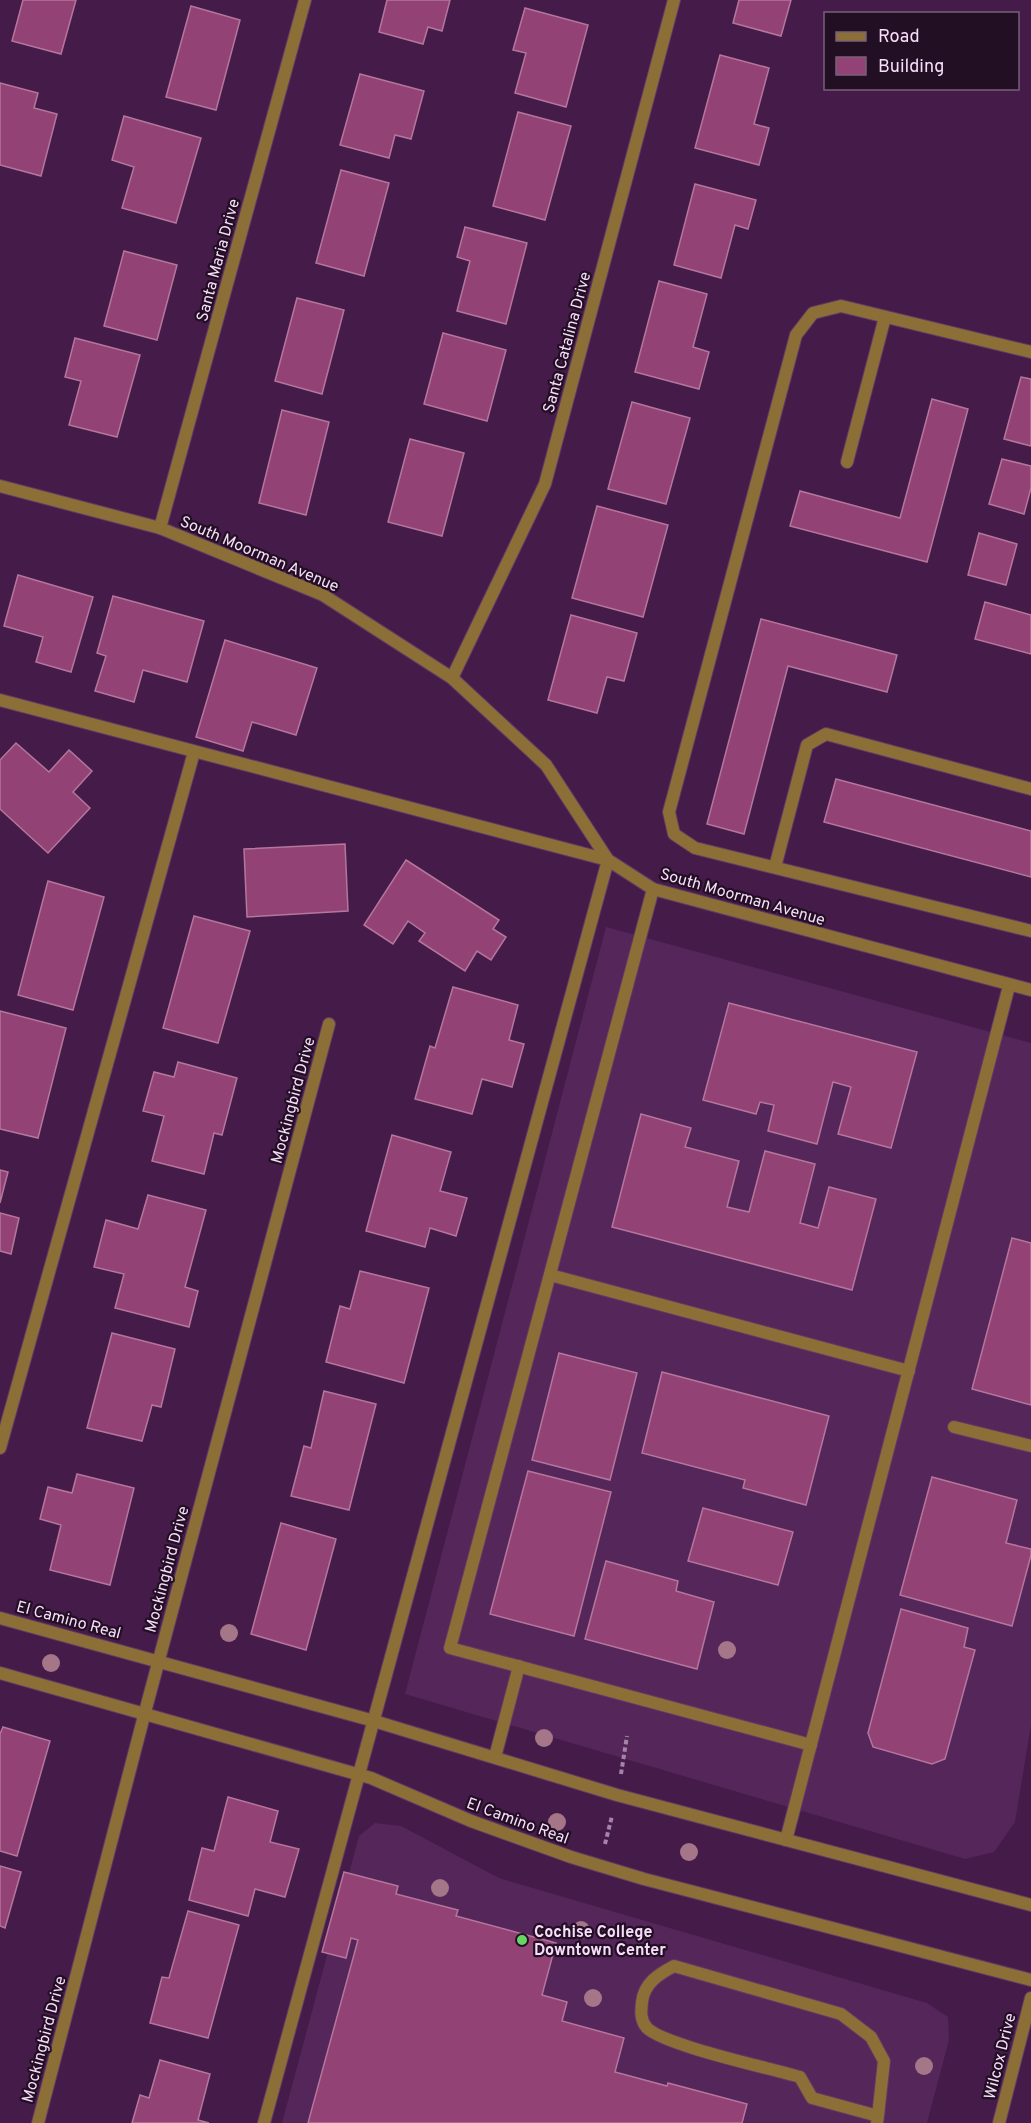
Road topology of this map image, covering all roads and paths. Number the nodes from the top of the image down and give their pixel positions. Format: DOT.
graph roads {
  1 [pos="305,0"];
  2 [pos="674,0"];
  3 [pos="885,317"];
  4 [pos="1031,352"];
  5 [pos="847,462"];
  6 [pos="0,486"];
  7 [pos="160,528"];
  8 [pos="452,678"];
  9 [pos="0,700"];
  10 [pos="194,752"];
  11 [pos="1031,789"];
  12 [pos="608,860"];
  13 [pos="776,867"];
  14 [pos="653,890"];
  15 [pos="1031,931"];
  16 [pos="1009,986"];
  17 [pos="1031,990"];
  18 [pos="329,1024"];
  19 [pos="550,1275"];
  20 [pos="909,1371"];
  21 [pos="954,1427"];
  22 [pos="1031,1446"];
  23 [pos="0,1448"];
  24 [pos="0,1618"];
  25 [pos="159,1661"];
  26 [pos="519,1666"];
  27 [pos="0,1673"];
  28 [pos="145,1712"];
  29 [pos="374,1720"];
  30 [pos="811,1744"];
  31 [pos="495,1757"];
  32 [pos="360,1774"];
  33 [pos="786,1840"];
  34 [pos="1031,1905"];
  35 [pos="1031,1980"];
  36 [pos="1031,1998"];
  37 [pos="877,2119"];
  38 [pos="38,2123"];
  39 [pos="264,2123"];
  40 [pos="999,2123"];
  1 -- 7 [label="street, Santa Maria Drive"];
  2 -- 8 [label="street, Santa Catalina Drive"];
  3 -- 4 [label="street"];
  3 -- 5 [label="street"];
  3 -- 13 [label="street"];
  6 -- 7 [label="street, South Moorman Avenue"];
  7 -- 8 [label="street, South Moorman Avenue"];
  8 -- 12 [label="street, South Moorman Avenue"];
  9 -- 10 [label="street"];
  10 -- 12 [label="street"];
  10 -- 23 [label="street"];
  11 -- 13 [label="street"];
  12 -- 14 [label="street, South Moorman Avenue"];
  12 -- 29 [label="street"];
  13 -- 15 [label="street"];
  14 -- 16 [label="street, South Moorman Avenue"];
  14 -- 19 [label="street"];
  16 -- 17 [label="street, South Moorman Avenue"];
  16 -- 20 [label="street"];
  18 -- 25 [label="street, Mockingbird Drive"];
  19 -- 20 [label="street"];
  19 -- 26 [label="street"];
  20 -- 30 [label="street"];
  21 -- 22 [label="street"];
  24 -- 25 [label="street, El Camino Real"];
  25 -- 28 [label="street, Mockingbird Drive"];
  25 -- 29 [label="street, El Camino Real"];
  26 -- 30 [label="street"];
  26 -- 31 [label="street"];
  27 -- 28 [label="street, El Camino Real"];
  28 -- 32 [label="street, El Camino Real"];
  28 -- 38 [label="street, Mockingbird Drive"];
  29 -- 31 [label="street, El Camino Real"];
  29 -- 32 [label="street"];
  30 -- 33 [label="street"];
  31 -- 33 [label="street, El Camino Real"];
  32 -- 35 [label="street, El Camino Real"];
  32 -- 39 [label="street"];
  33 -- 34 [label="street, El Camino Real"];
  36 -- 40 [label="street, Wilcox Drive"];
  37 -- 37 [label="street"];
}
